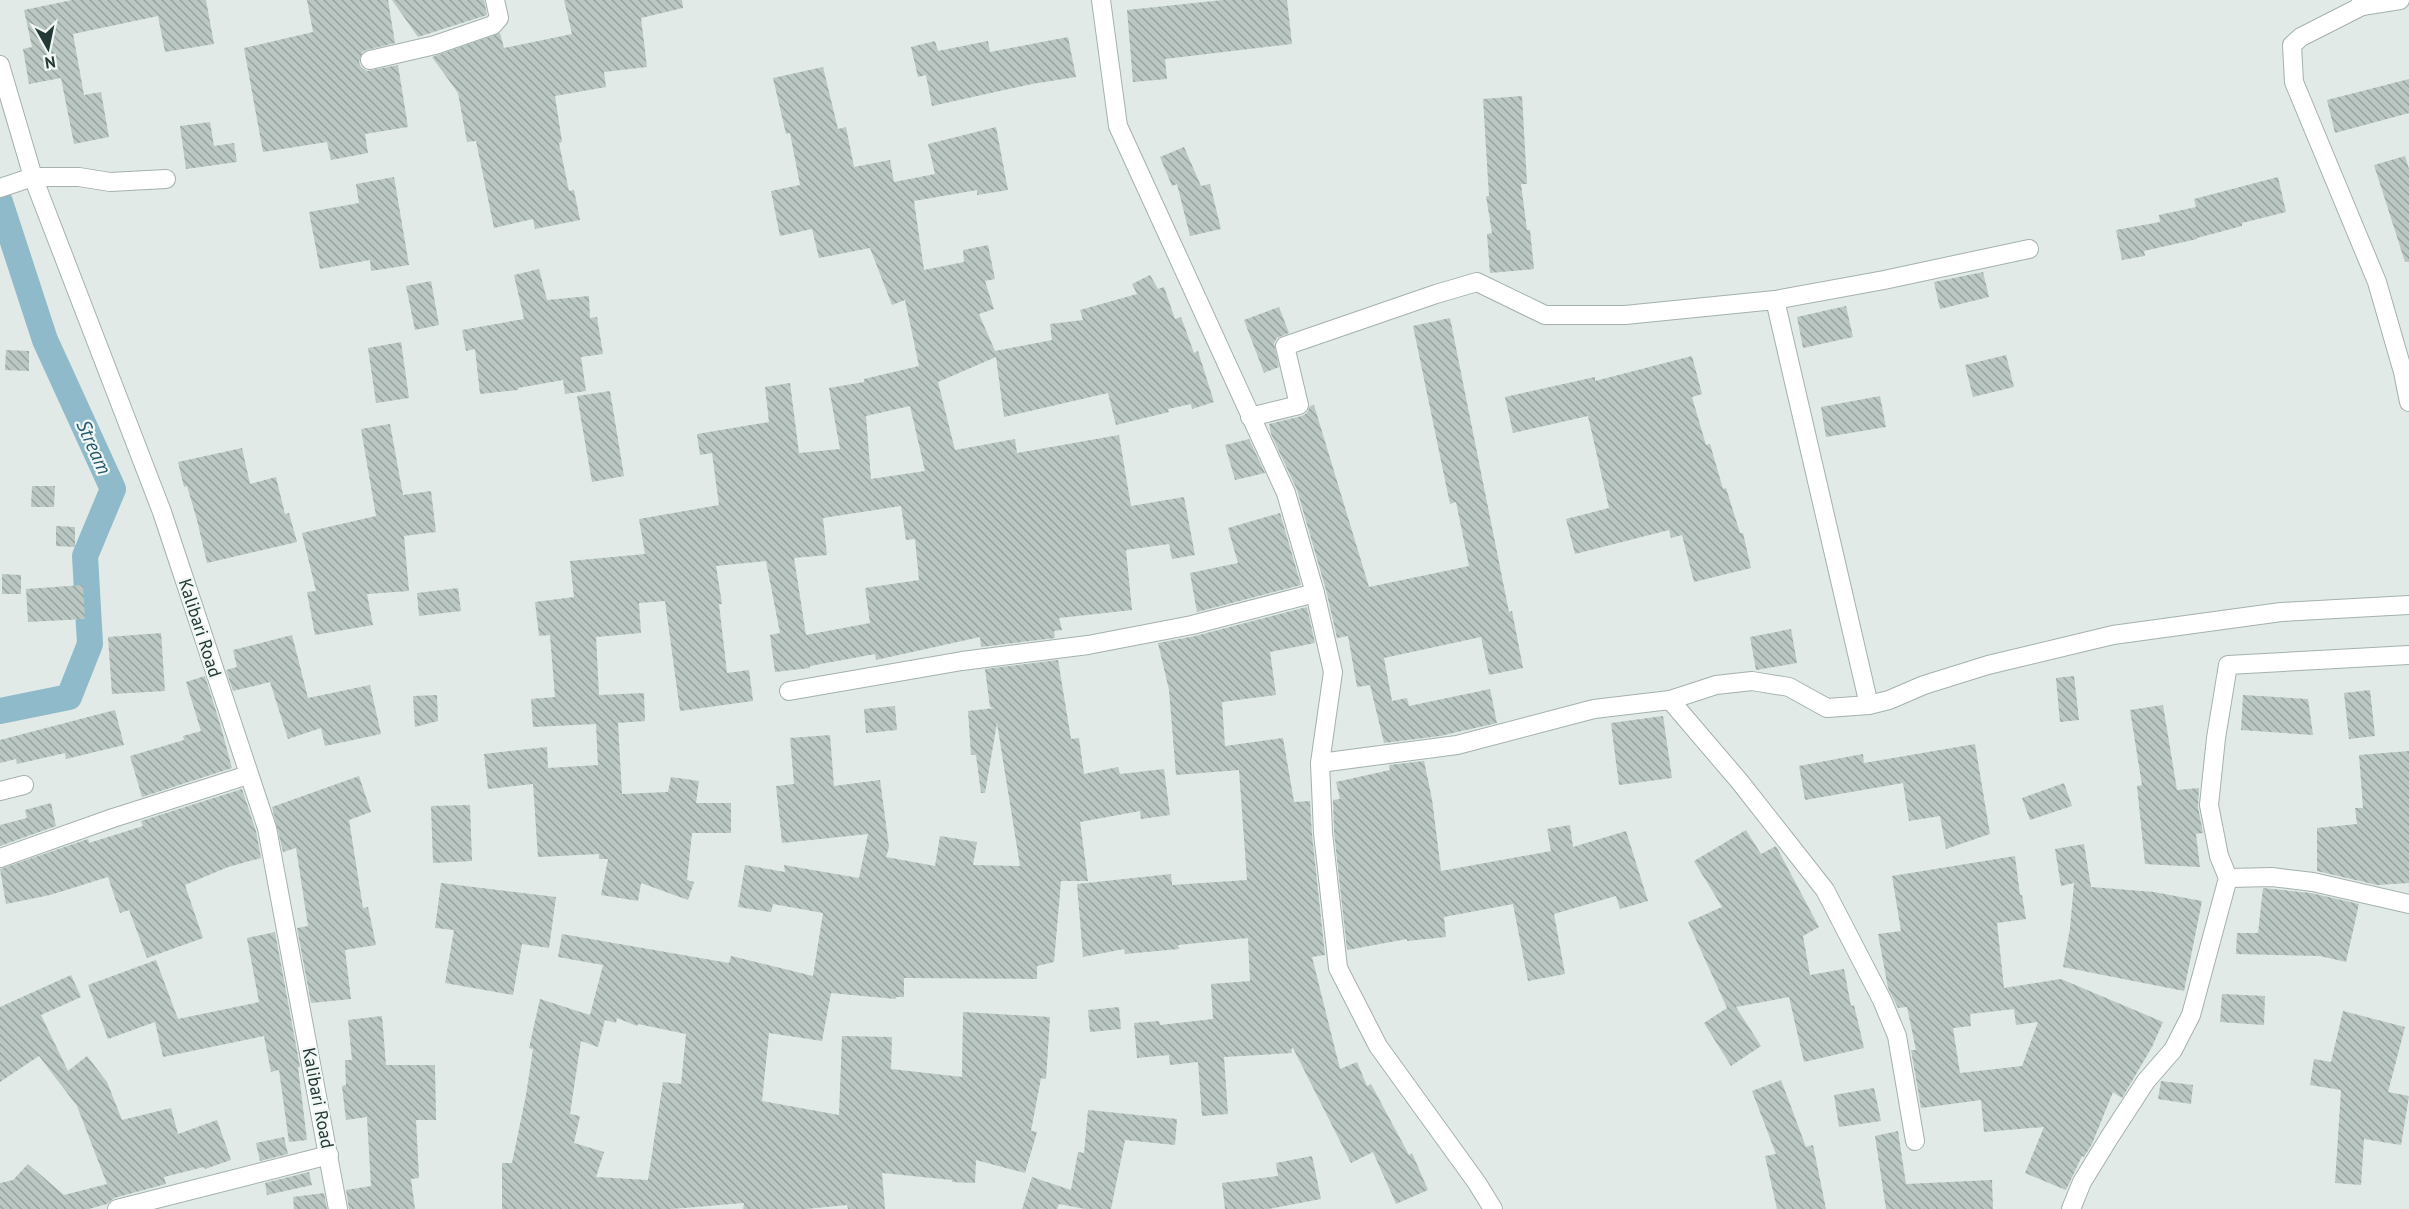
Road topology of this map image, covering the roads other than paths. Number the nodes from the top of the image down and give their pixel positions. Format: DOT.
graph roads {
  1 [pos="495,0"];
  2 [pos="1101,0"];
  3 [pos="2400,0"];
  4 [pos="2361,3"];
  5 [pos="370,60"];
  6 [pos="0,65"];
  7 [pos="33,178"];
  8 [pos="166,179"];
  9 [pos="0,188"];
  10 [pos="2029,249"];
  11 [pos="1775,300"];
  12 [pos="2409,402"];
  13 [pos="1250,417"];
  14 [pos="1315,593"];
  15 [pos="2409,605"];
  16 [pos="2409,655"];
  17 [pos="789,691"];
  18 [pos="1670,700"];
  19 [pos="1869,705"];
  20 [pos="1320,763"];
  21 [pos="248,775"];
  22 [pos="24,785"];
  23 [pos="0,791"];
  24 [pos="0,858"];
  25 [pos="2228,878"];
  26 [pos="2409,903"];
  27 [pos="1915,1141"];
  28 [pos="329,1155"];
  29 [pos="117,1209"];
  30 [pos="338,1209"];
  31 [pos="1493,1209"];
  32 [pos="2071,1209"];
  1 -- 5 [label="street"];
  2 -- 13 [label="street"];
  3 -- 4 [label="street"];
  4 -- 12 [label="street"];
  6 -- 7 [label="street, Kalibari Road"];
  7 -- 8 [label="street"];
  7 -- 9 [label="street"];
  7 -- 21 [label="street, Kalibari Road"];
  10 -- 11 [label="street"];
  11 -- 13 [label="street"];
  11 -- 19 [label="street"];
  13 -- 14 [label="street"];
  14 -- 17 [label="street"];
  14 -- 20 [label="street"];
  15 -- 19 [label="street"];
  16 -- 25 [label="street"];
  18 -- 19 [label="street"];
  18 -- 20 [label="street"];
  18 -- 27 [label="street"];
  20 -- 31 [label="street"];
  21 -- 24 [label="street"];
  21 -- 28 [label="street, Kalibari Road"];
  22 -- 23 [label="street"];
  25 -- 26 [label="street"];
  25 -- 32 [label="street"];
  28 -- 29 [label="street"];
  28 -- 30 [label="street, Kalibari Road"];
}
